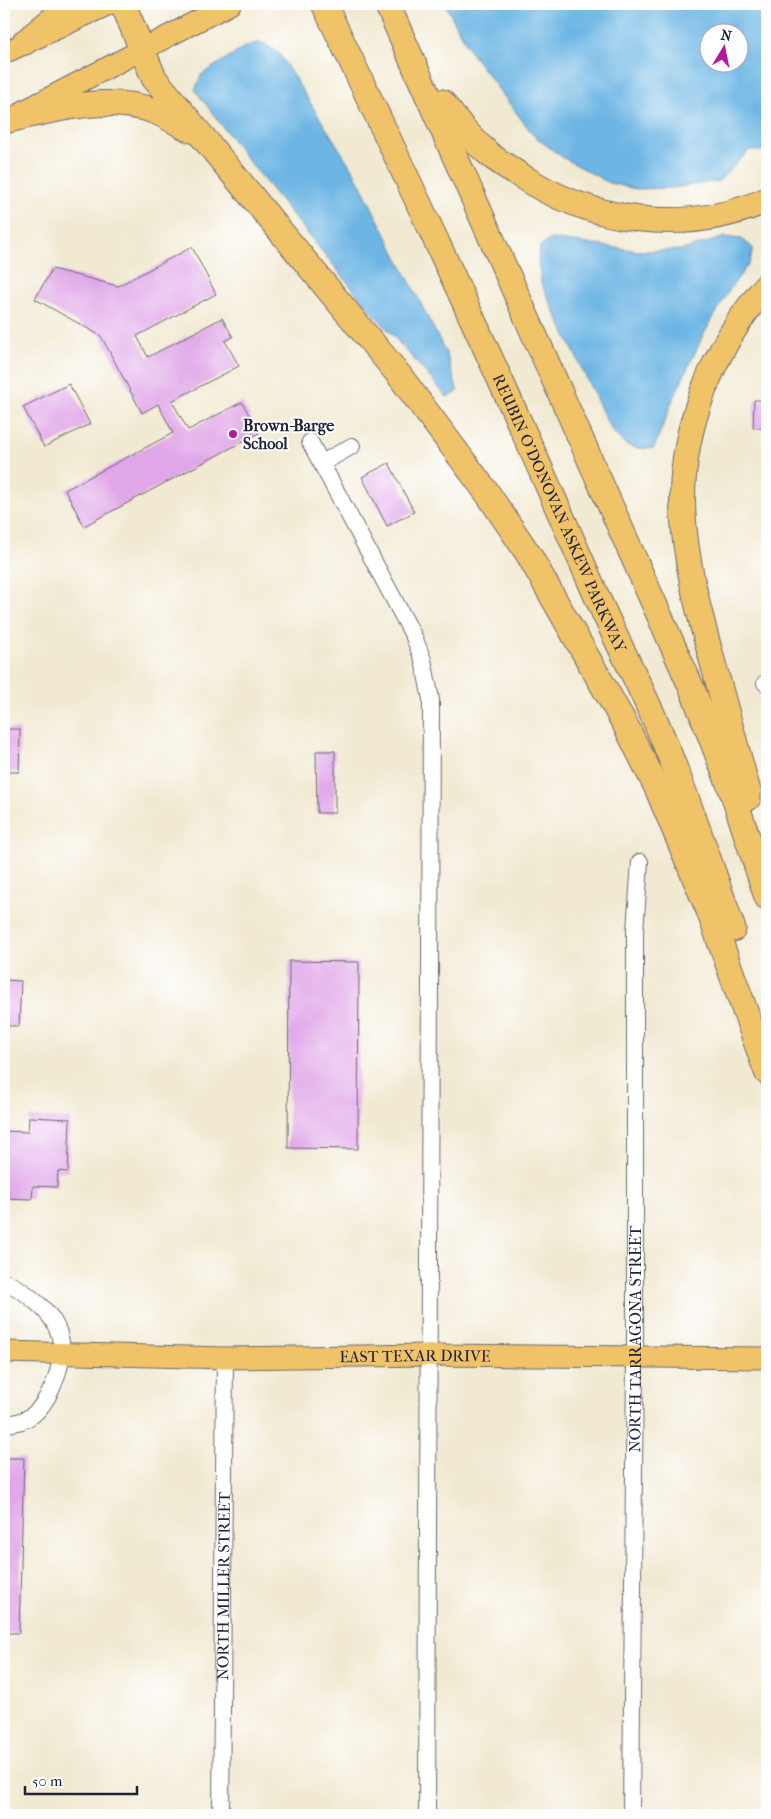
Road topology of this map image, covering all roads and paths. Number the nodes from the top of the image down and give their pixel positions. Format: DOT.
graph roads {
  1 [pos="66,4"];
  2 [pos="109,4"];
  3 [pos="123,4"];
  4 [pos="230,4"];
  5 [pos="324,4"];
  6 [pos="387,4"];
  7 [pos="406,42"];
  8 [pos="14,48"];
  9 [pos="144,49"];
  10 [pos="4,121"];
  11 [pos="201,136"];
  12 [pos="767,200"];
  13 [pos="767,285"];
  14 [pos="310,442"];
  15 [pos="352,446"];
  16 [pos="322,463"];
  17 [pos="748,841"];
  18 [pos="640,862"];
  19 [pos="767,897"];
  20 [pos="767,1034"];
  21 [pos="767,1072"];
  22 [pos="4,1282"];
  23 [pos="4,1352"];
  24 [pos="62,1353"];
  25 [pos="427,1355"];
  26 [pos="635,1356"];
  27 [pos="225,1358"];
  28 [pos="767,1358"];
  29 [pos="4,1424"];
  30 [pos="221,1815"];
  31 [pos="427,1815"];
  32 [pos="631,1815"];
  1 -- 8 [label="highway"];
  2 -- 8 [label="main road"];
  3 -- 9 [label="highway"];
  4 -- 9 [label="main road"];
  5 -- 20 [label="highway, REUBIN O'DONOVAN ASKEW PARKWAY"];
  6 -- 7 [label="highway"];
  7 -- 12 [label="highway"];
  7 -- 17 [label="highway"];
  9 -- 10 [label="main road"];
  9 -- 11 [label="highway"];
  10 -- 11 [label="highway"];
  11 -- 21 [label="highway"];
  13 -- 17 [label="highway"];
  14 -- 16 [label="street"];
  15 -- 16 [label="street"];
  16 -- 25 [label="street"];
  17 -- 19 [label="highway"];
  18 -- 26 [label="street, NORTH TARRAGONA STREET"];
  22 -- 24 [label="street"];
  23 -- 24 [label="main road, EAST TEXAR DRIVE"];
  24 -- 27 [label="main road, EAST TEXAR DRIVE"];
  24 -- 29 [label="street"];
  25 -- 26 [label="main road, EAST TEXAR DRIVE"];
  25 -- 27 [label="main road, EAST TEXAR DRIVE"];
  25 -- 31 [label="street"];
  26 -- 28 [label="main road, EAST TEXAR DRIVE"];
  26 -- 32 [label="street, NORTH TARRAGONA STREET"];
  27 -- 30 [label="street, NORTH MILLER STREET"];
}
